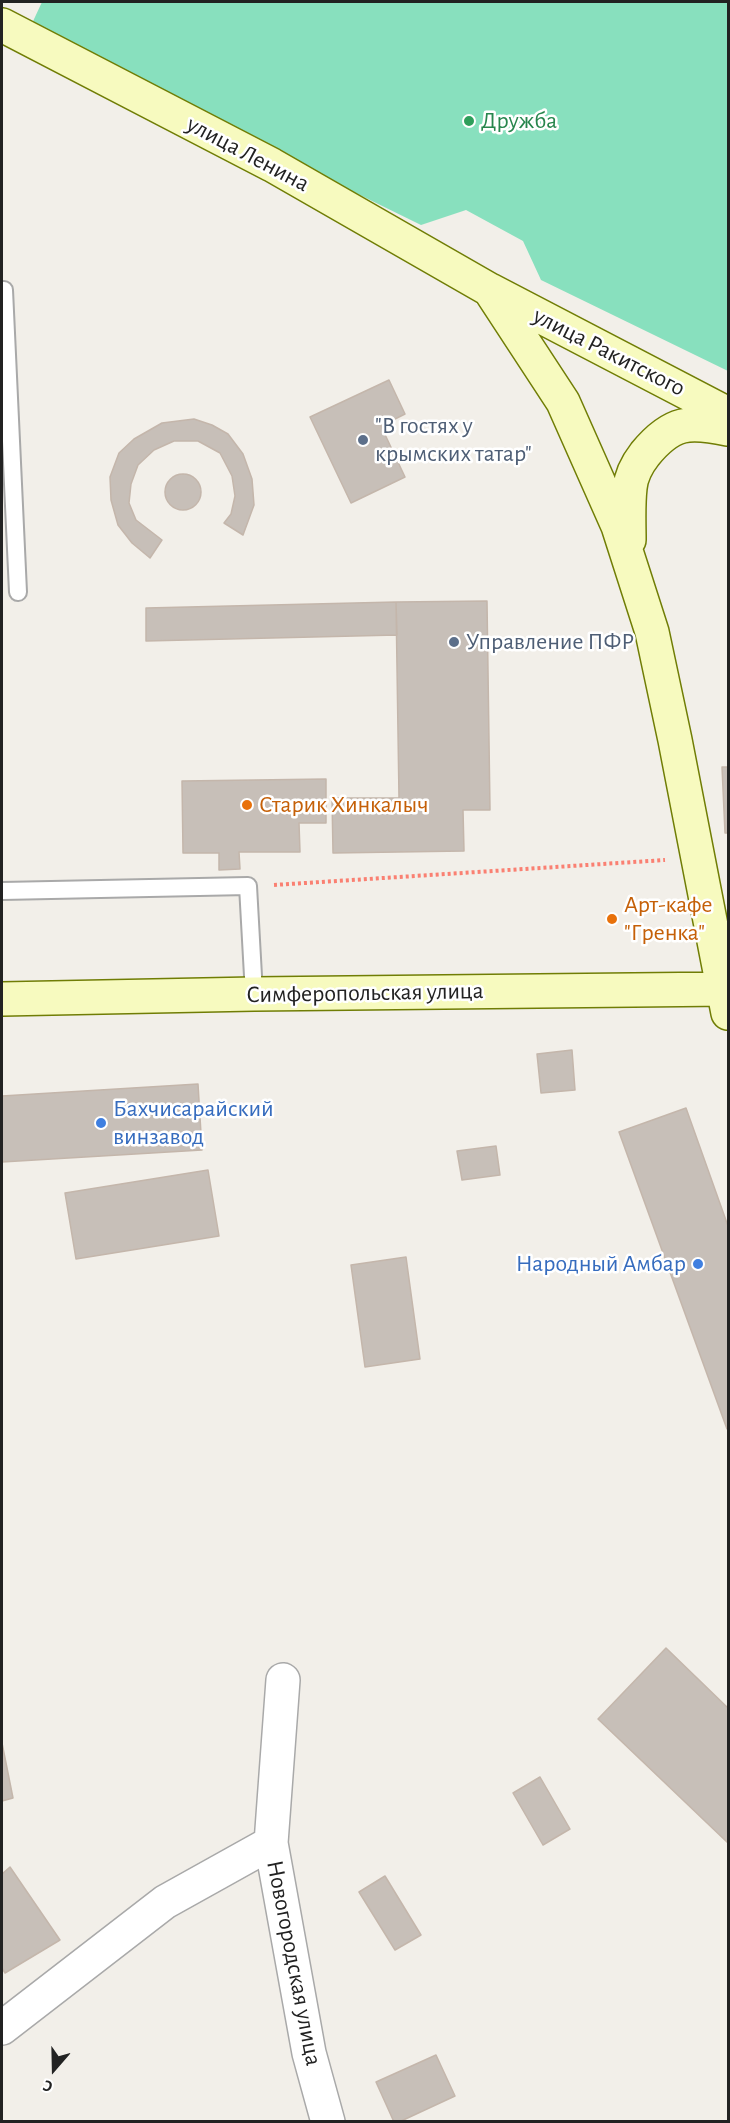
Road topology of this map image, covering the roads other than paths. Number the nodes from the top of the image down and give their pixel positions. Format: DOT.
graph roads {
  1 [pos="2,25"];
  2 [pos="2,290"];
  3 [pos="490,290"];
  4 [pos="729,414"];
  5 [pos="729,429"];
  6 [pos="629,559"];
  7 [pos="18,591"];
  8 [pos="2,891"];
  9 [pos="254,994"];
  10 [pos="727,997"];
  11 [pos="2,999"];
  12 [pos="283,1680"];
  13 [pos="271,1843"];
  14 [pos="2,2028"];
  15 [pos="328,2121"];
  1 -- 3 [label="main road, улица Ленина"];
  2 -- 7 [label="lane"];
  3 -- 4 [label="main road, улица Ракитского"];
  3 -- 6 [label="main road"];
  5 -- 6 [label="main road"];
  6 -- 10 [label="main road"];
  8 -- 9 [label="lane"];
  9 -- 10 [label="main road, Симферопольская улица"];
  9 -- 11 [label="main road, Симферопольская улица"];
  12 -- 13 [label="street"];
  13 -- 14 [label="street, Новогородская улица"];
  13 -- 15 [label="street, Новогородская улица"];
}
